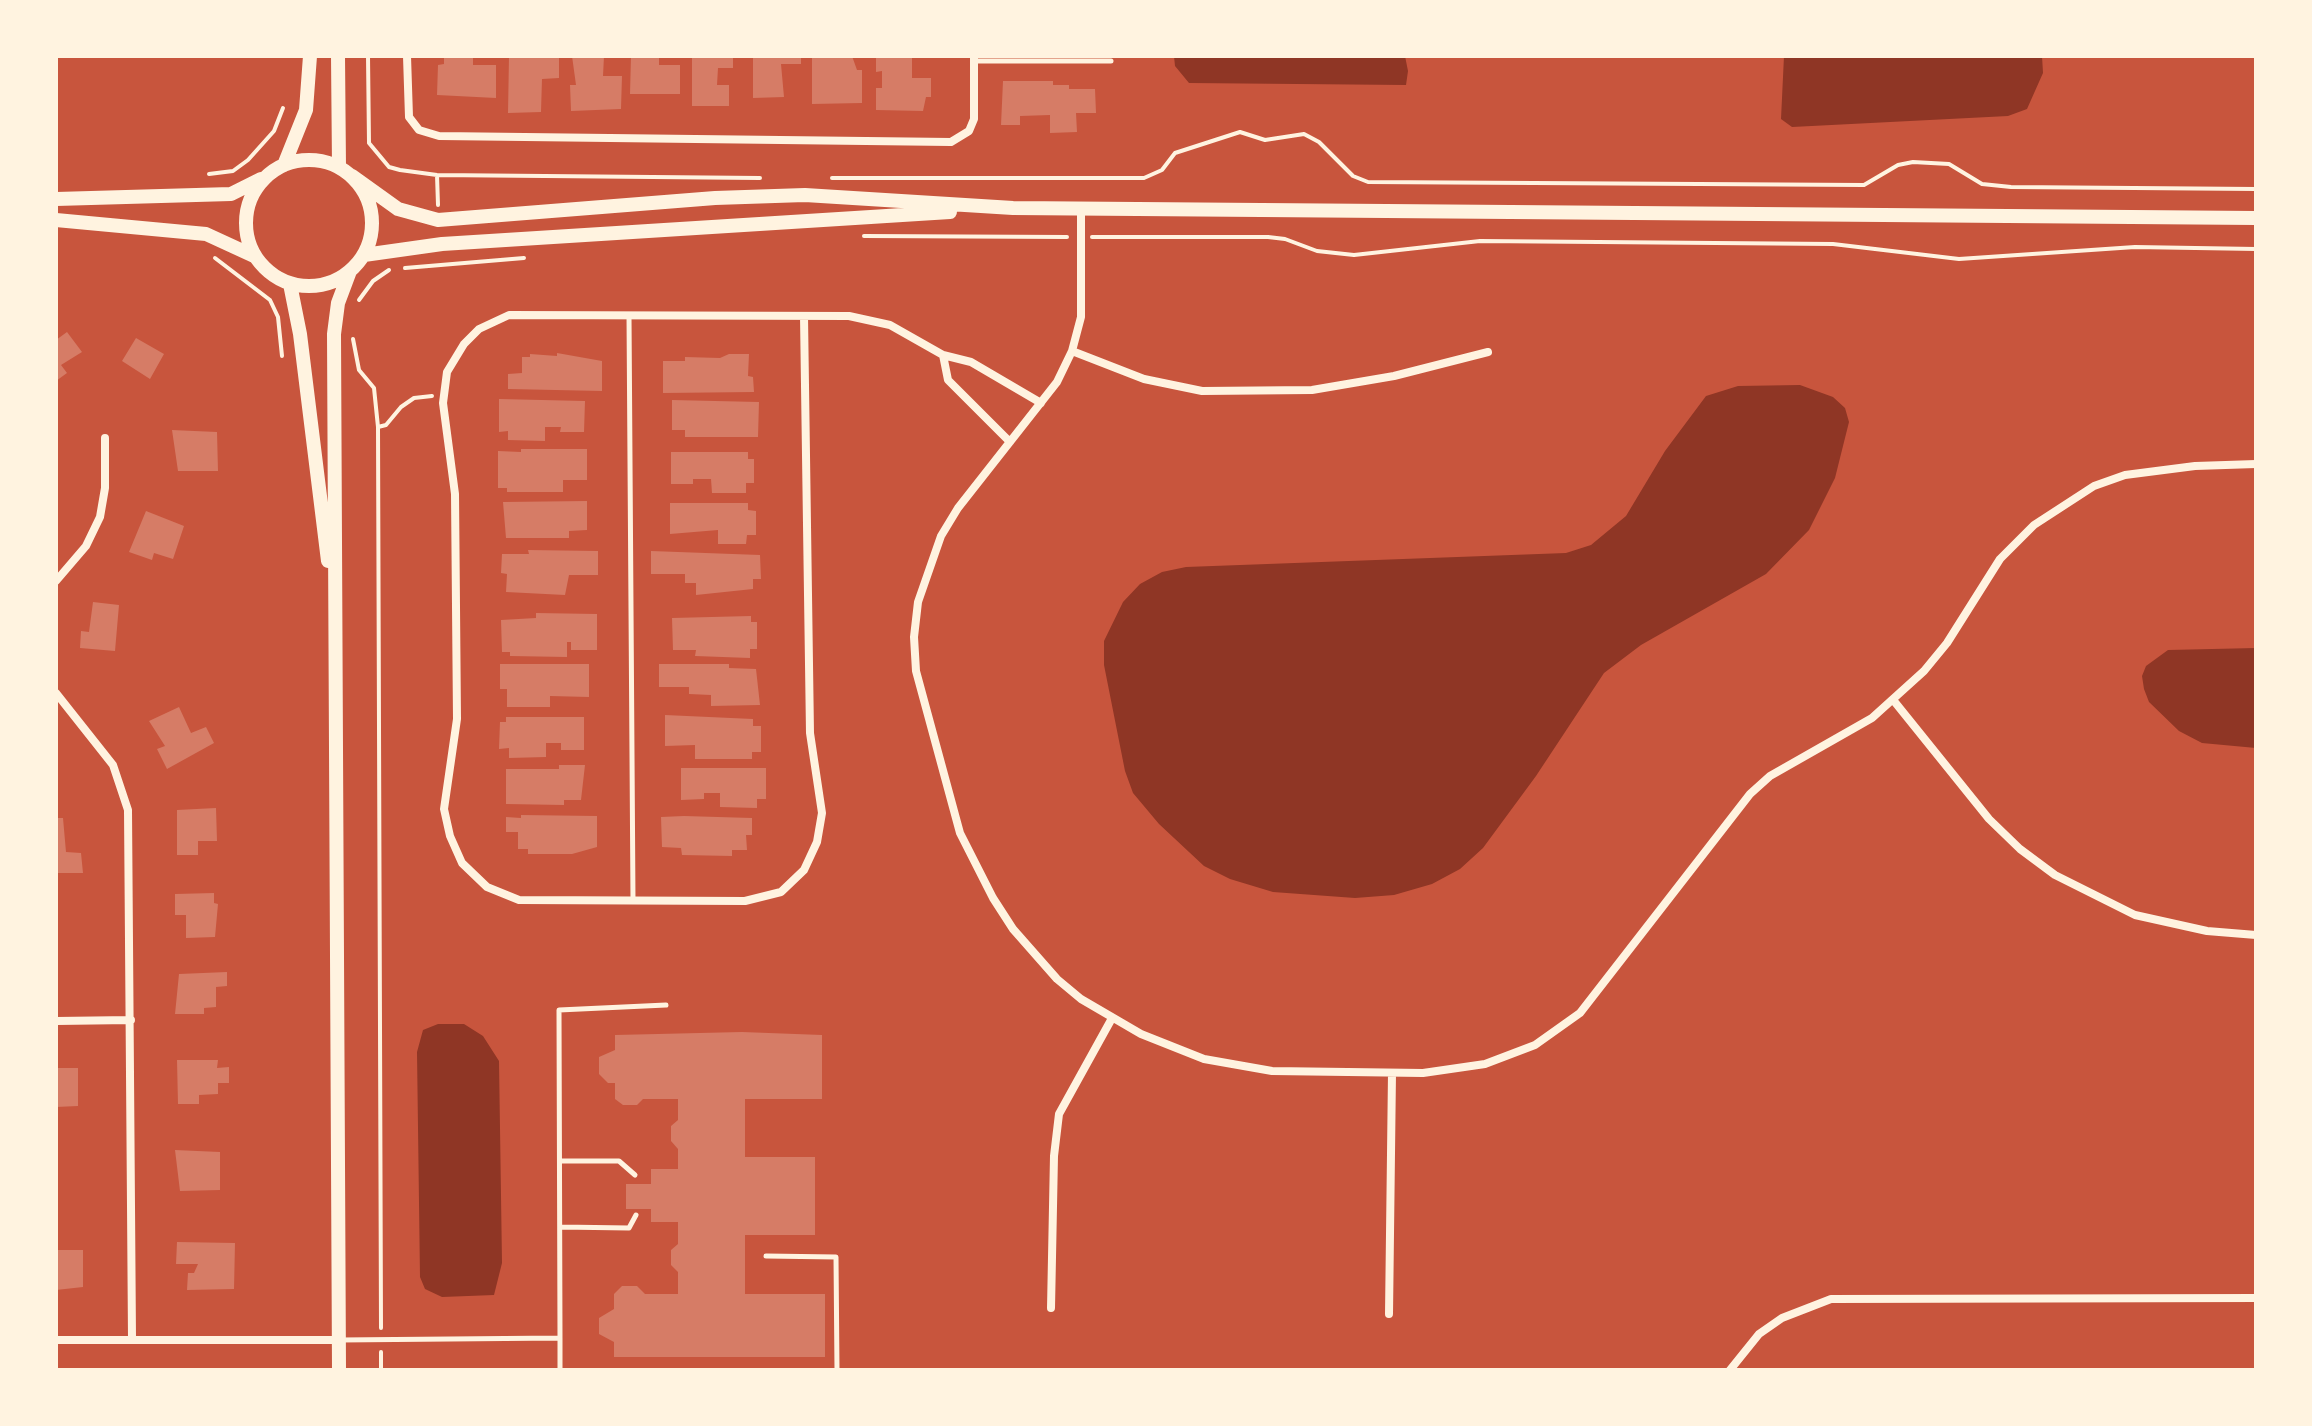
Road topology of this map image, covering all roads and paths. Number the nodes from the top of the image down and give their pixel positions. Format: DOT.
graph roads {
  1 [pos="310,56"];
  2 [pos="338,56"];
  3 [pos="368,56"];
  4 [pos="407,56"];
  5 [pos="974,58"];
  6 [pos="1111,61"];
  7 [pos="283,108"];
  8 [pos="284,165"];
  9 [pos="339,167"];
  10 [pos="209,174"];
  11 [pos="269,175"];
  12 [pos="437,175"];
  13 [pos="352,176"];
  14 [pos="769,178"];
  15 [pos="831,178"];
  16 [pos="2256,189"];
  17 [pos="56,199"];
  18 [pos="438,206"];
  19 [pos="1013,208"];
  20 [pos="1081,208"];
  21 [pos="2256,218"];
  22 [pos="56,220"];
  23 [pos="849,236"];
  24 [pos="1081,237"];
  25 [pos="2256,249"];
  26 [pos="206,251"];
  27 [pos="364,255"];
  28 [pos="256,257"];
  29 [pos="537,257"];
  30 [pos="350,271"];
  31 [pos="290,284"];
  32 [pos="361,297"];
  33 [pos="629,315"];
  34 [pos="804,316"];
  35 [pos="352,332"];
  36 [pos="1072,351"];
  37 [pos="1488,352"];
  38 [pos="943,355"];
  39 [pos="282,356"];
  40 [pos="444,395"];
  41 [pos="1041,403"];
  42 [pos="378,427"];
  43 [pos="105,438"];
  44 [pos="1010,442"];
  45 [pos="2256,464"];
  46 [pos="56,581"];
  47 [pos="333,601"];
  48 [pos="56,693"];
  49 [pos="1894,701"];
  50 [pos="633,901"];
  51 [pos="2256,935"];
  52 [pos="666,1005"];
  53 [pos="131,1020"];
  54 [pos="1111,1020"];
  55 [pos="56,1021"];
  56 [pos="1392,1073"];
  57 [pos="561,1161"];
  58 [pos="635,1175"];
  59 [pos="636,1215"];
  60 [pos="560,1227"];
  61 [pos="766,1256"];
  62 [pos="2256,1298"];
  63 [pos="1051,1308"];
  64 [pos="1389,1314"];
  65 [pos="132,1338"];
  66 [pos="560,1338"];
  67 [pos="381,1339"];
  68 [pos="56,1340"];
  69 [pos="339,1340"];
  70 [pos="339,1370"];
  71 [pos="381,1370"];
  72 [pos="560,1370"];
  73 [pos="837,1370"];
  74 [pos="1730,1370"];
  1 -- 8 [label="street"];
  2 -- 9 [label="street"];
  3 -- 12 [label="path"];
  4 -- 5 [label="street"];
  5 -- 6 [label="lane"];
  7 -- 10 [label="path"];
  8 -- 9 [label="street"];
  8 -- 11 [label="street"];
  9 -- 13 [label="street"];
  11 -- 17 [label="street"];
  11 -- 28 [label="street"];
  12 -- 14 [label="path"];
  12 -- 18 [label="path"];
  13 -- 19 [label="street"];
  13 -- 27 [label="street"];
  15 -- 16 [label="path"];
  19 -- 20 [label="street"];
  19 -- 27 [label="street"];
  20 -- 21 [label="street"];
  20 -- 24 [label="street"];
  22 -- 28 [label="street"];
  23 -- 24 [label="path"];
  24 -- 25 [label="path"];
  24 -- 36 [label="street"];
  26 -- 39 [label="path"];
  27 -- 30 [label="street"];
  28 -- 31 [label="street"];
  29 -- 32 [label="path"];
  30 -- 31 [label="street"];
  30 -- 47 [label="street"];
  31 -- 47 [label="street"];
  33 -- 34 [label="street"];
  33 -- 40 [label="street"];
  33 -- 50 [label="lane"];
  34 -- 38 [label="street"];
  34 -- 50 [label="street"];
  35 -- 42 [label="path"];
  36 -- 37 [label="street"];
  36 -- 41 [label="street"];
  38 -- 41 [label="street"];
  38 -- 44 [label="street"];
  40 -- 42 [label="path"];
  40 -- 50 [label="street"];
  41 -- 44 [label="street"];
  42 -- 67 [label="path"];
  43 -- 46 [label="street"];
  44 -- 54 [label="street"];
  45 -- 49 [label="street"];
  47 -- 69 [label="street"];
  48 -- 53 [label="street"];
  49 -- 51 [label="street"];
  49 -- 56 [label="street"];
  52 -- 57 [label="lane"];
  53 -- 55 [label="street"];
  53 -- 65 [label="street"];
  54 -- 56 [label="street"];
  54 -- 63 [label="street"];
  56 -- 64 [label="street"];
  57 -- 58 [label="lane"];
  57 -- 60 [label="lane"];
  59 -- 60 [label="lane"];
  60 -- 66 [label="lane"];
  61 -- 73 [label="lane"];
  62 -- 74 [label="street"];
  65 -- 68 [label="street"];
  65 -- 69 [label="street"];
  66 -- 67 [label="lane"];
  66 -- 72 [label="lane"];
  67 -- 69 [label="lane"];
  67 -- 71 [label="path"];
  69 -- 70 [label="street"];
}
